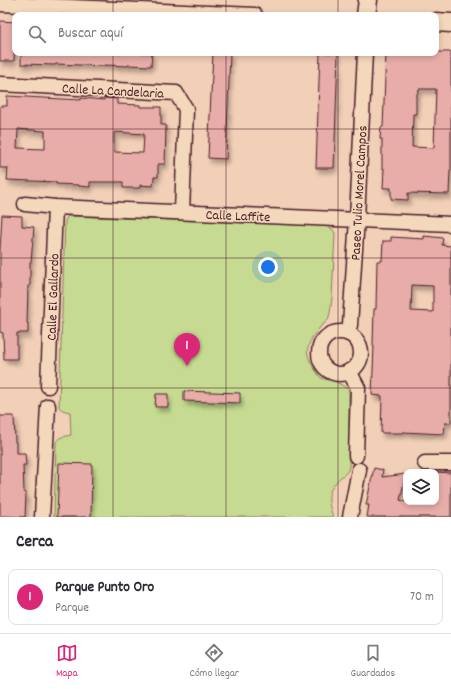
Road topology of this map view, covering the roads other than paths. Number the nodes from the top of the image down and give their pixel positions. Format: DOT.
graph roads {
  1 [pos="368,0"];
  2 [pos="0,4"];
  3 [pos="185,12"];
  4 [pos="366,12"];
  5 [pos="439,22"];
  6 [pos="451,23"];
  7 [pos="365,56"];
  8 [pos="0,84"];
  9 [pos="25,204"];
  10 [pos="55,207"];
  11 [pos="182,212"];
  12 [pos="357,219"];
  13 [pos="451,224"];
  14 [pos="347,333"];
  15 [pos="349,371"];
  16 [pos="48,386"];
  17 [pos="48,406"];
  18 [pos="356,456"];
  19 [pos="425,463"];
  20 [pos="451,463"];
  21 [pos="359,470"];
  22 [pos="42,517"];
  23 [pos="350,517"];
  1 -- 4 [label="street"];
  2 -- 3 [label="street"];
  5 -- 6 [label="street"];
  7 -- 12 [label="street, Paseo Tulio Morel Campos"];
  8 -- 11 [label="street, Calle La Candelaria"];
  9 -- 10 [label="street, Calle Laffite"];
  10 -- 11 [label="street, Calle Laffite"];
  10 -- 16 [label="street, Calle El Gallardo"];
  11 -- 12 [label="street, Calle Laffite"];
  12 -- 13 [label="street, Calle Laffite"];
  12 -- 14 [label="street, Paseo Tulio Morel Campos"];
  14 -- 15 [label="street"];
  14 -- 15 [label="street"];
  15 -- 18 [label="street"];
  17 -- 22 [label="street"];
  19 -- 20 [label="street"];
  21 -- 23 [label="street"];
}
